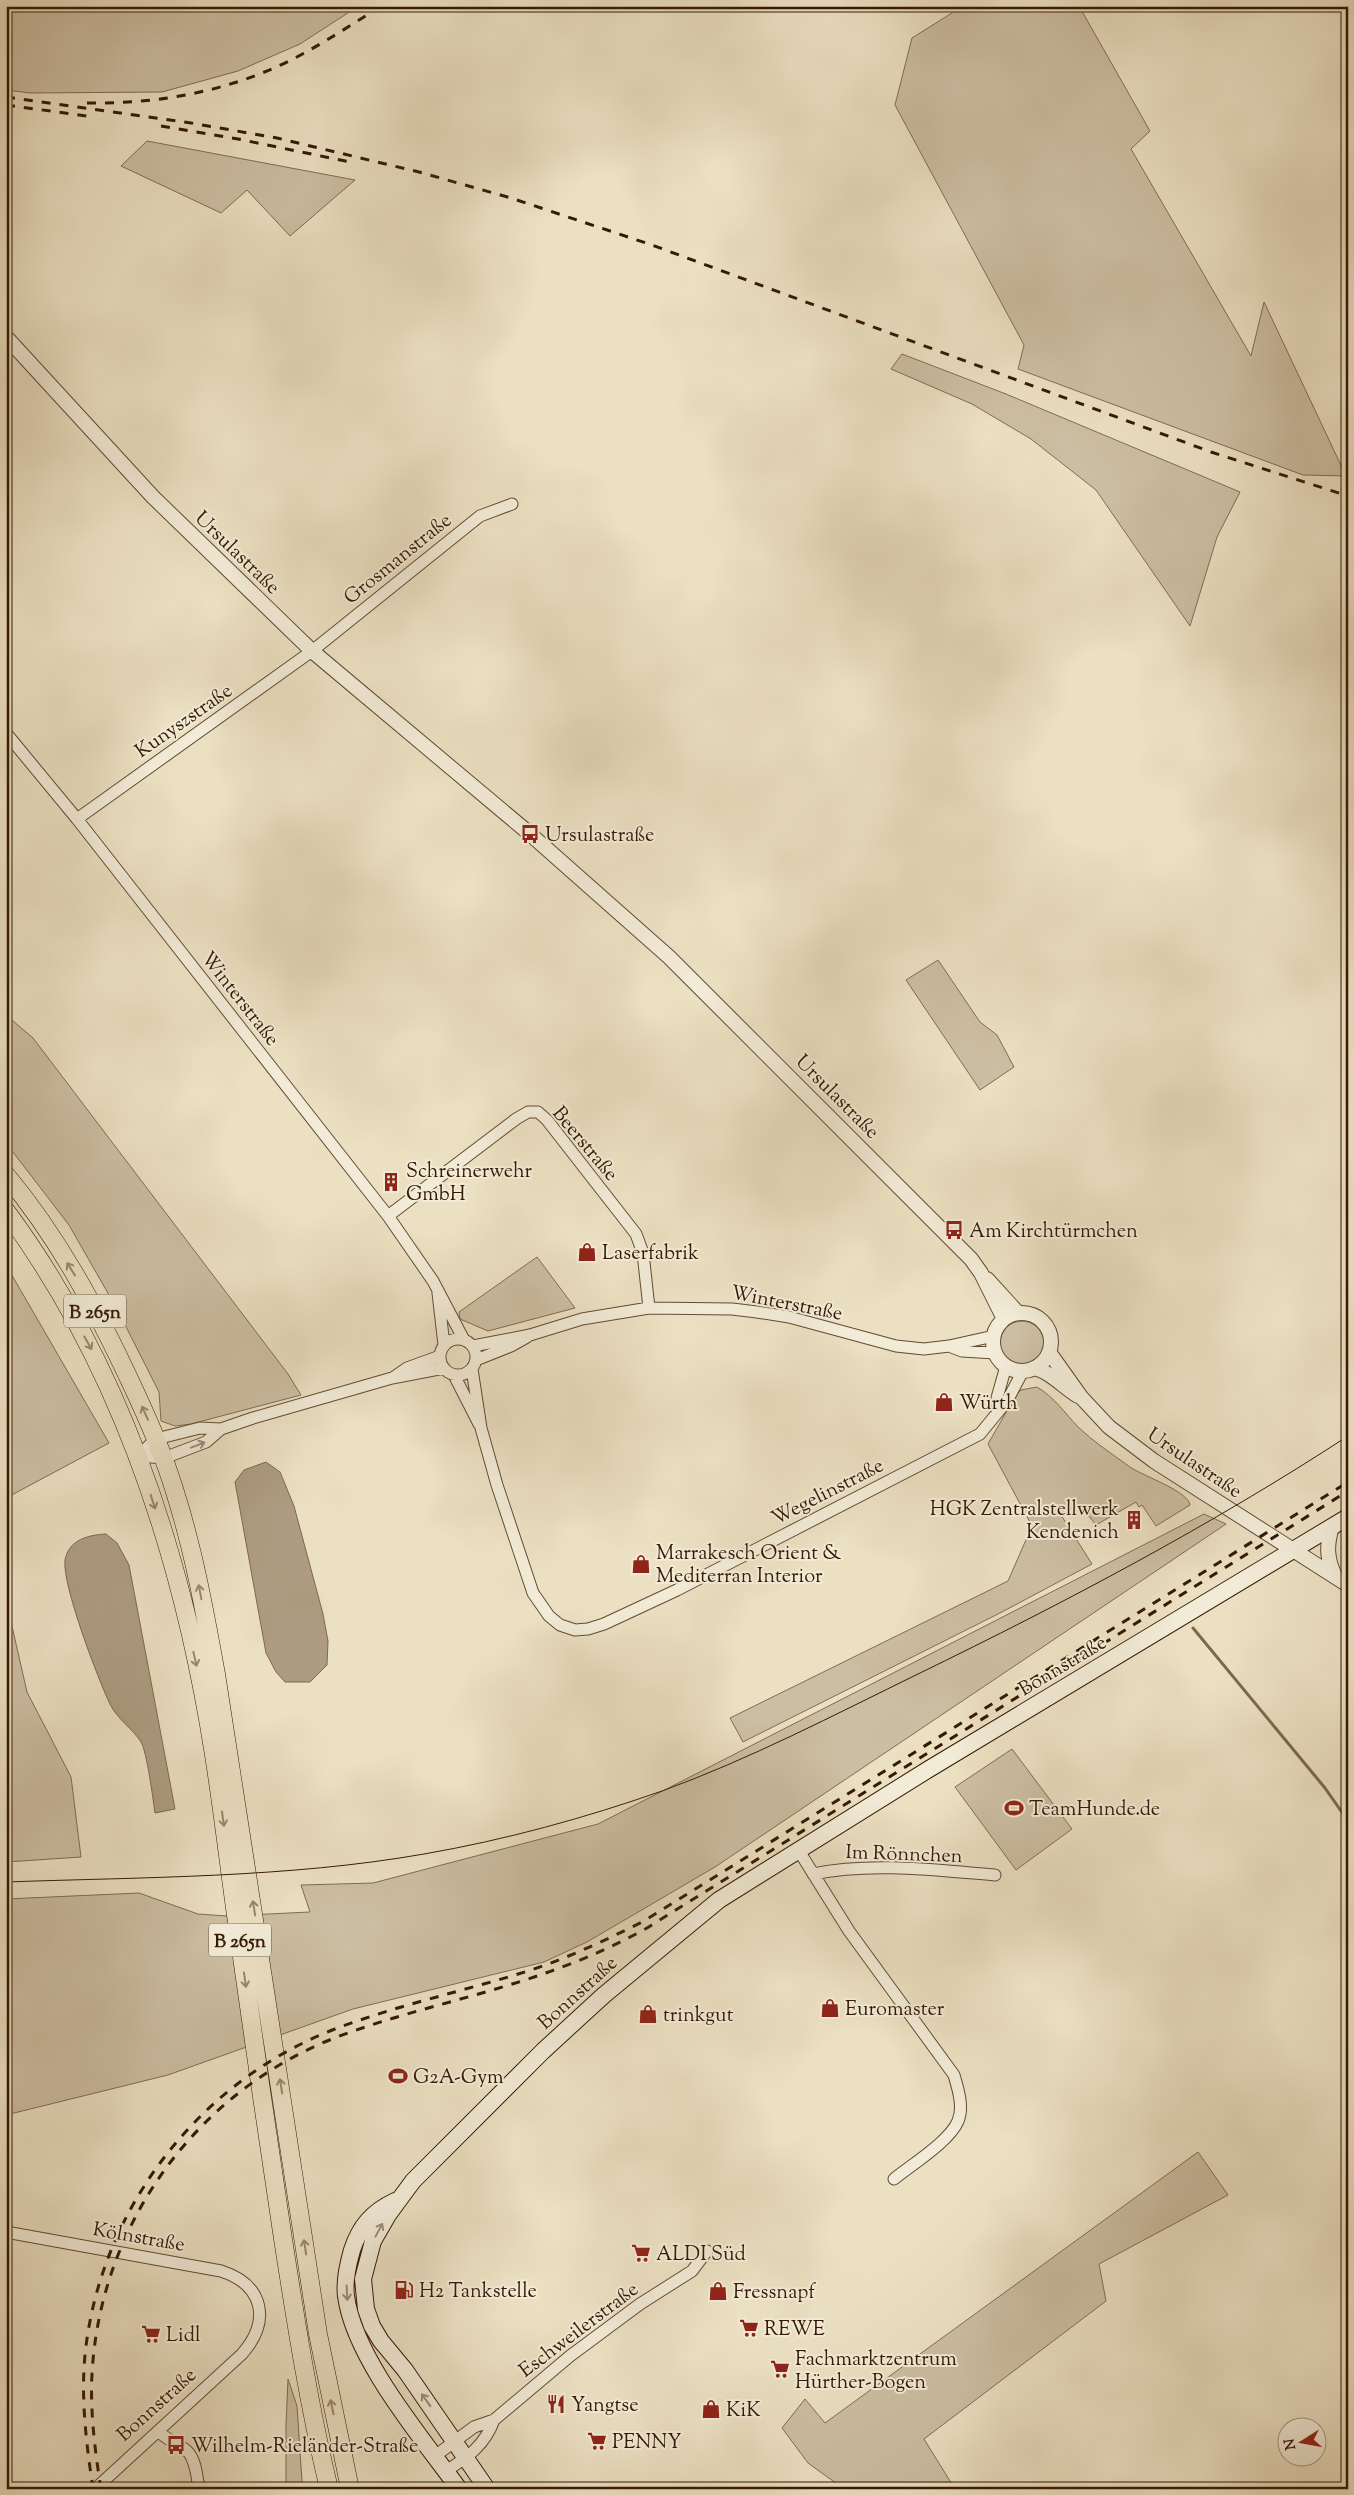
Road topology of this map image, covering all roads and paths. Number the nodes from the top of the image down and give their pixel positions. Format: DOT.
graph roads {
  1 [pos="6,337"];
  2 [pos="512,504"];
  3 [pos="312,651"];
  4 [pos="6,733"];
  5 [pos="77,819"];
  6 [pos="6,1175"];
  7 [pos="6,1211"];
  8 [pos="388,1216"];
  9 [pos="981,1273"];
  10 [pos="438,1291"];
  11 [pos="650,1308"];
  12 [pos="1018,1313"];
  13 [pos="1004,1319"];
  14 [pos="530,1336"];
  15 [pos="994,1336"];
  16 [pos="468,1343"];
  17 [pos="444,1345"];
  18 [pos="948,1346"];
  19 [pos="995,1352"];
  20 [pos="1049,1352"];
  21 [pos="440,1356"];
  22 [pos="474,1365"];
  23 [pos="1006,1366"];
  24 [pos="1029,1370"];
  25 [pos="449,1372"];
  26 [pos="392,1378"];
  27 [pos="1081,1397"];
  28 [pos="997,1410"];
  29 [pos="481,1428"];
  30 [pos="221,1430"];
  31 [pos="156,1439"];
  32 [pos="138,1456"];
  33 [pos="164,1458"];
  34 [pos="1348,1517"];
  35 [pos="1332,1528"];
  36 [pos="1293,1552"];
  37 [pos="1335,1576"];
  38 [pos="1348,1586"];
  39 [pos="799,1851"];
  40 [pos="813,1874"];
  41 [pos="995,1875"];
  42 [pos="894,2179"];
  43 [pos="402,2195"];
  44 [pos="6,2232"];
  45 [pos="708,2251"];
  46 [pos="256,2296"];
  47 [pos="494,2420"];
  48 [pos="158,2431"];
  49 [pos="454,2440"];
  50 [pos="434,2456"];
  51 [pos="466,2458"];
  52 [pos="446,2471"];
  53 [pos="95,2489"];
  54 [pos="199,2489"];
  55 [pos="329,2489"];
  56 [pos="350,2489"];
  57 [pos="458,2489"];
  58 [pos="487,2489"];
  1 -- 3 [label="street, Ursulastraße"];
  2 -- 3 [label="street, Grosmanstraße"];
  3 -- 5 [label="street, Kunyszstraße"];
  3 -- 9 [label="street, Ursulastraße"];
  4 -- 5 [label="street, Winterstraße"];
  5 -- 8 [label="street, Winterstraße"];
  31 -- 6 [label="main road, B 265n, one-way"];
  7 -- 32 [label="main road, B 265n, one-way"];
  8 -- 10 [label="street, Winterstraße"];
  8 -- 11 [label="street, Beerstraße"];
  9 -- 12 [label="street, Ursulastraße"];
  9 -- 13 [label="street, Ursulastraße"];
  10 -- 16 [label="street, Winterstraße"];
  10 -- 17 [label="street, Winterstraße"];
  11 -- 14 [label="street, Winterstraße"];
  11 -- 18 [label="street, Winterstraße"];
  12 -- 13 [label="street"];
  12 -- 20 [label="street, Ursulastraße"];
  13 -- 15 [label="street"];
  14 -- 16 [label="street, Winterstraße"];
  14 -- 22 [label="street, Winterstraße"];
  15 -- 18 [label="street, Winterstraße"];
  15 -- 19 [label="street"];
  16 -- 17 [label="street"];
  16 -- 22 [label="street"];
  17 -- 21 [label="street"];
  18 -- 19 [label="street, Winterstraße"];
  19 -- 23 [label="street"];
  20 -- 24 [label="street"];
  20 -- 27 [label="street, Ursulastraße"];
  21 -- 25 [label="street"];
  21 -- 26 [label="street"];
  22 -- 25 [label="street"];
  22 -- 29 [label="street, Wegelinstraße"];
  23 -- 24 [label="street, Ursulastraße"];
  23 -- 28 [label="street, Wegelinstraße"];
  24 -- 27 [label="street, Ursulastraße"];
  24 -- 28 [label="street, Wegelinstraße"];
  25 -- 26 [label="street"];
  25 -- 29 [label="street, Wegelinstraße"];
  26 -- 30 [label="street"];
  27 -- 36 [label="street, Ursulastraße"];
  28 -- 29 [label="street, Wegelinstraße"];
  30 -- 31 [label="street"];
  33 -- 30 [label="street, one-way"];
  31 -- 32 [label="street"];
  31 -- 33 [label="main road, B 265n"];
  32 -- 33 [label="street"];
  32 -- 55 [label="main road, B 265n, one-way"];
  56 -- 33 [label="main road, B 265n, one-way"];
  34 -- 35 [label="main road, Bonnstraße"];
  35 -- 36 [label="main road, Bonnstraße"];
  35 -- 37 [label="street"];
  36 -- 37 [label="street, Ursulastraße"];
  36 -- 39 [label="main road, Bonnstraße"];
  37 -- 38 [label="street, Ursulastraße"];
  39 -- 40 [label="street"];
  39 -- 43 [label="main road, Bonnstraße"];
  40 -- 41 [label="street, Im Rönnchen"];
  40 -- 42 [label="street"];
  49 -- 43 [label="main road, one-way"];
  43 -- 50 [label="main road, one-way"];
  44 -- 46 [label="street, Kölnstraße"];
  45 -- 47 [label="street, Eschweilerstraße"];
  46 -- 48 [label="street, Bonnstraße"];
  47 -- 49 [label="street, Eschweilerstraße"];
  47 -- 51 [label="street, Eschweilerstraße"];
  48 -- 53 [label="street, Bonnstraße"];
  48 -- 54 [label="street"];
  49 -- 50 [label="street, Eschweilerstraße"];
  49 -- 51 [label="main road"];
  50 -- 52 [label="main road"];
  51 -- 52 [label="street, Eschweilerstraße"];
  51 -- 58 [label="main road"];
  52 -- 57 [label="main road"];
}
